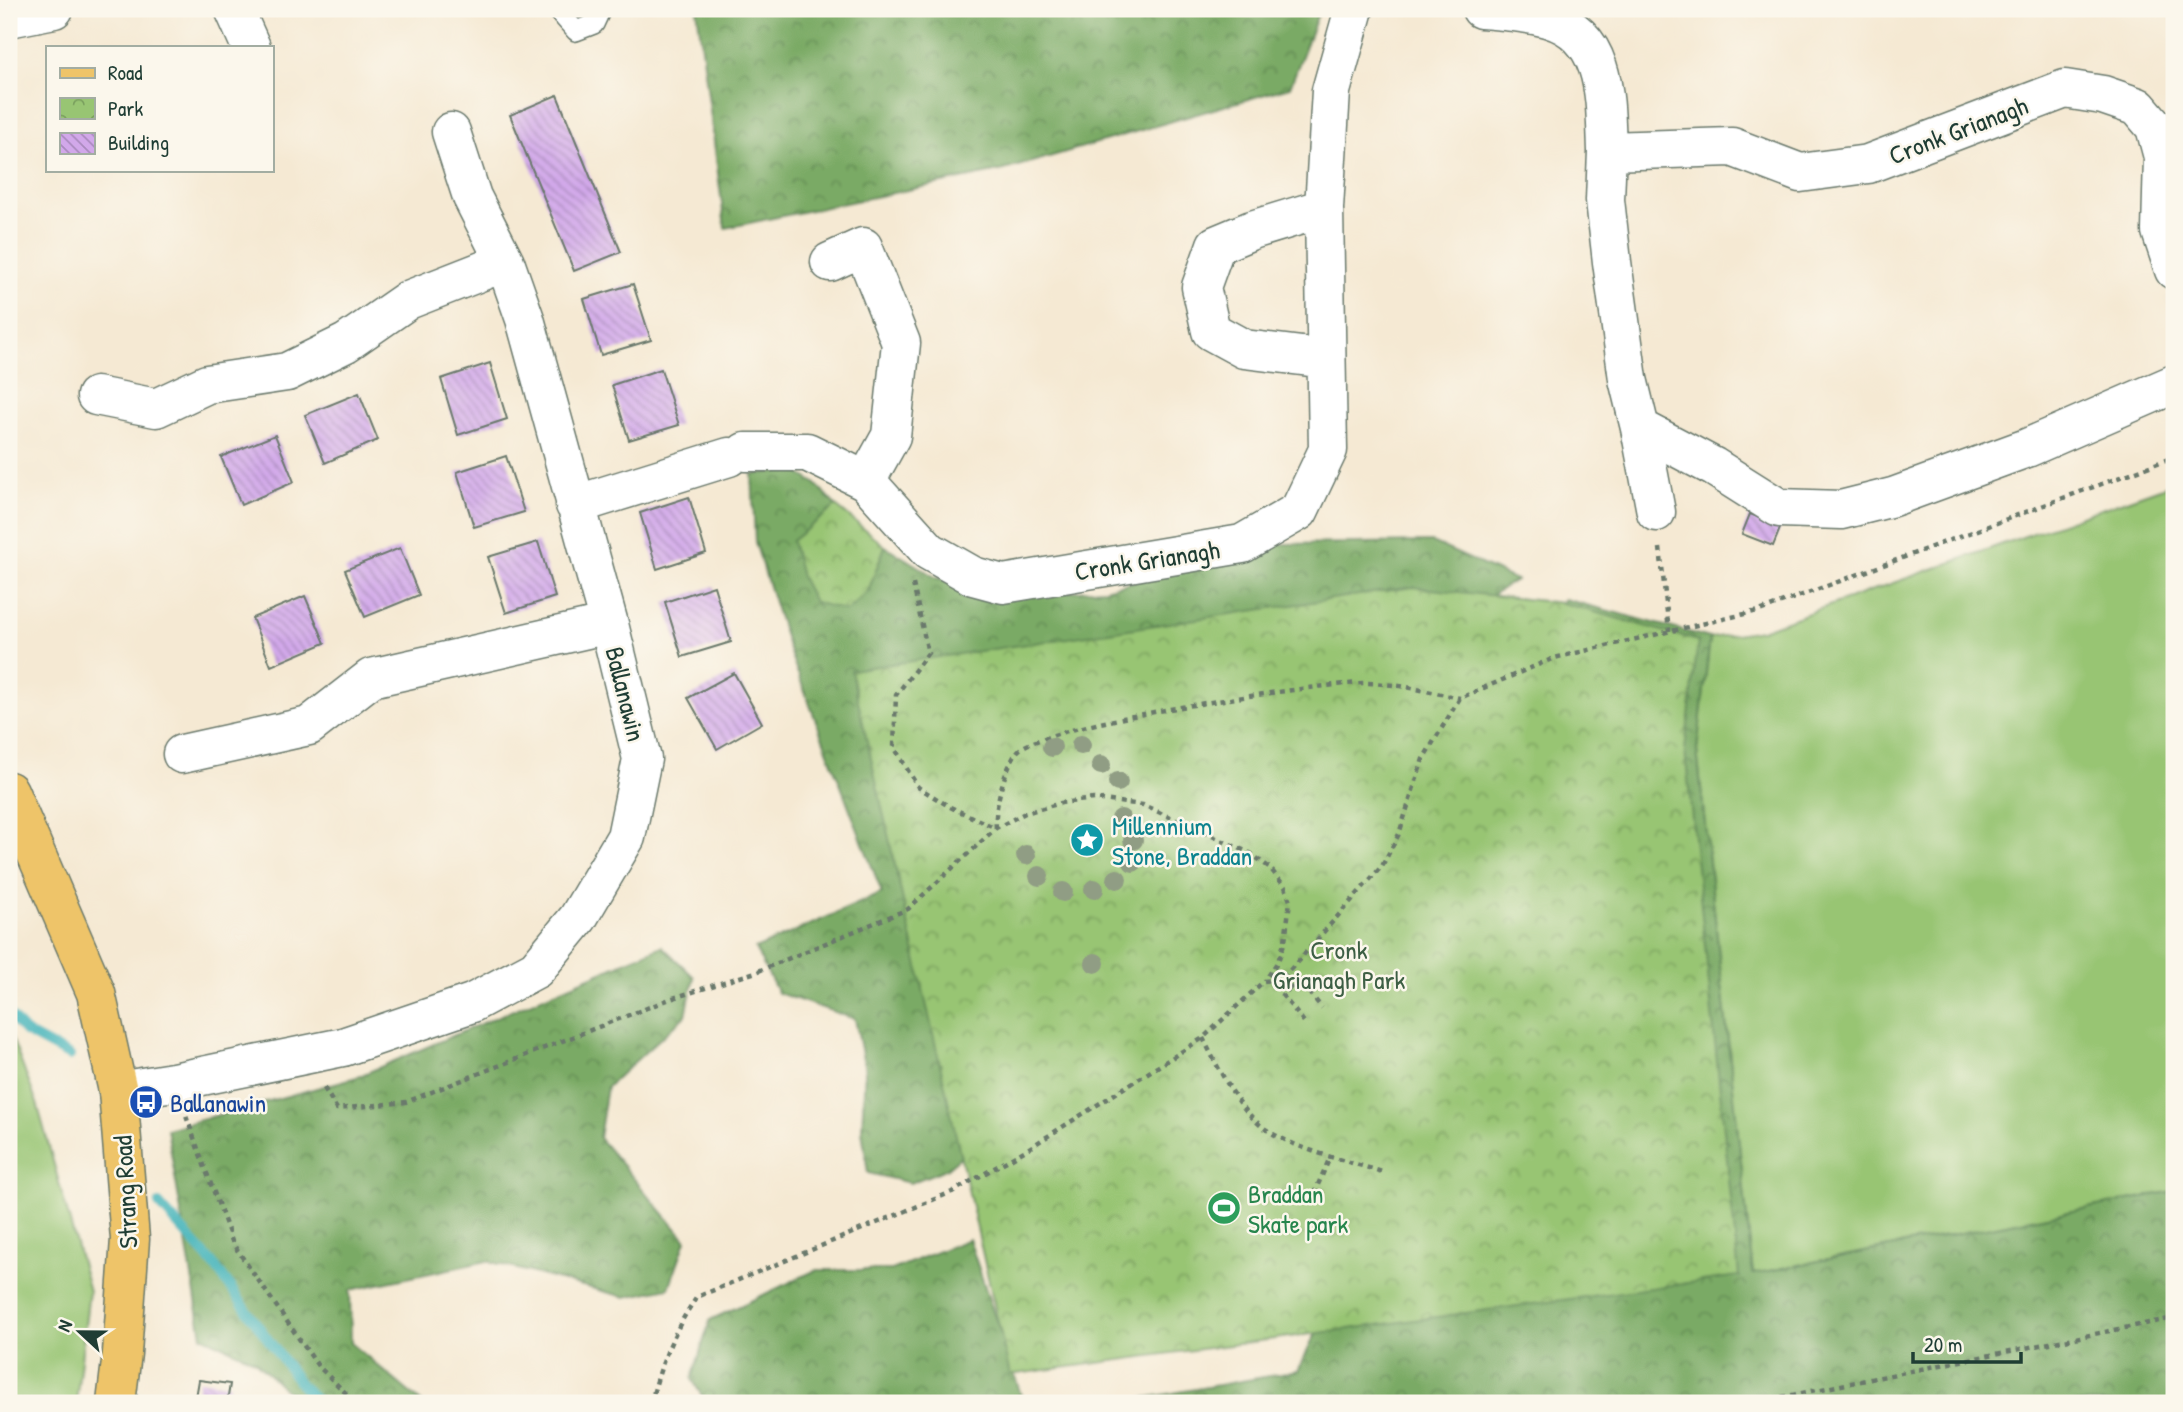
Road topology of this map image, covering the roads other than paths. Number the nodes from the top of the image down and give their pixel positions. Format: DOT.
graph roads {
  1 [pos="54,9"];
  2 [pos="234,9"];
  3 [pos="560,9"];
  4 [pos="601,9"];
  5 [pos="1354,9"];
  6 [pos="1481,9"];
  7 [pos="1556,14"];
  8 [pos="9,18"];
  9 [pos="251,46"];
  10 [pos="451,132"];
  11 [pos="1607,152"];
  12 [pos="1324,208"];
  13 [pos="505,262"];
  14 [pos="830,262"];
  15 [pos="2174,270"];
  16 [pos="1325,359"];
  17 [pos="2174,384"];
  18 [pos="96,396"];
  19 [pos="1640,428"];
  20 [pos="866,481"];
  21 [pos="575,505"];
  22 [pos="1656,512"];
  23 [pos="609,624"];
  24 [pos="182,754"];
  25 [pos="9,790"];
  26 [pos="118,1091"];
  27 [pos="116,1403"];
  1 -- 8 [label="street"];
  2 -- 9 [label="street"];
  3 -- 4 [label="lane"];
  5 -- 12 [label="street, Cronk Grianagh"];
  6 -- 7 [label="street"];
  7 -- 11 [label="street"];
  10 -- 13 [label="street, Ballanawin"];
  11 -- 15 [label="street, Cronk Grianagh"];
  11 -- 19 [label="street"];
  12 -- 16 [label="street, Cronk Grianagh"];
  12 -- 16 [label="street"];
  13 -- 18 [label="street"];
  13 -- 21 [label="street, Ballanawin"];
  14 -- 20 [label="street"];
  16 -- 20 [label="street, Cronk Grianagh"];
  17 -- 19 [label="street"];
  19 -- 22 [label="street"];
  20 -- 21 [label="street, Cronk Grianagh"];
  21 -- 23 [label="street, Ballanawin"];
  23 -- 24 [label="street, Ballanawin"];
  23 -- 26 [label="street, Ballanawin"];
  25 -- 26 [label="main road, Strang Road"];
  26 -- 27 [label="main road, Strang Road"];
}
